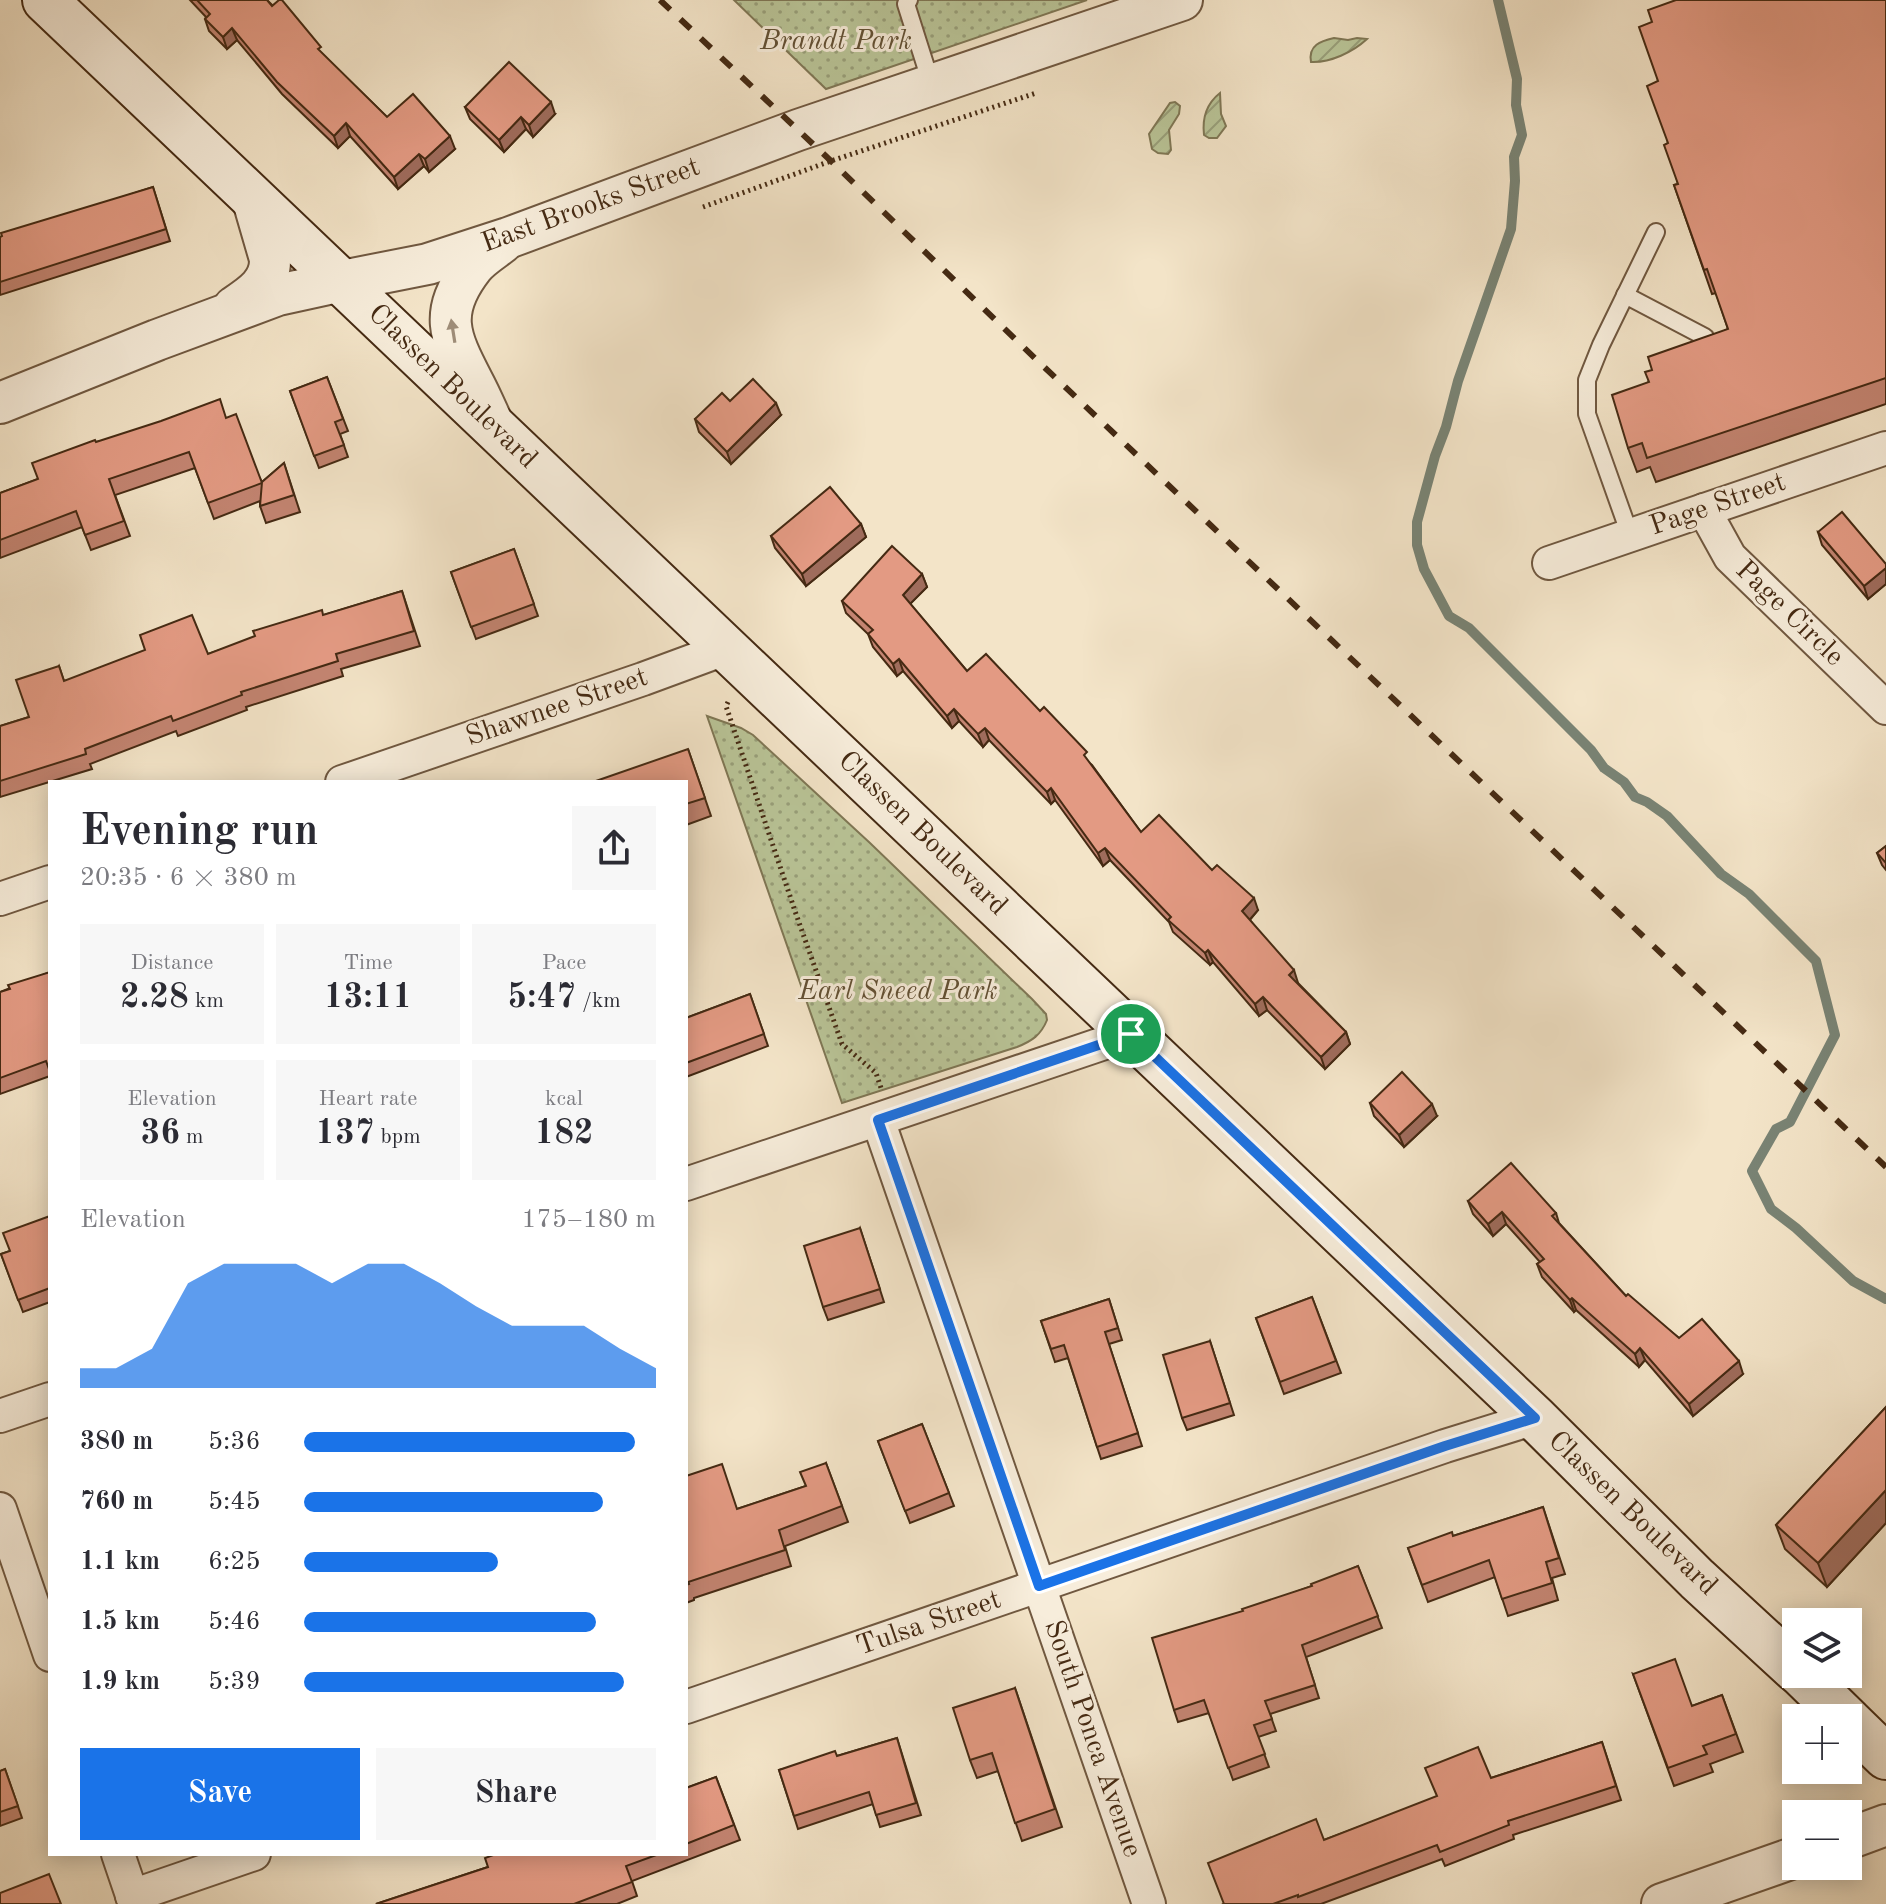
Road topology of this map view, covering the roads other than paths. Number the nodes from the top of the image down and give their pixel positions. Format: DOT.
graph roads {
  1 [pos="45,0"];
  2 [pos="909,0"];
  3 [pos="1182,0"];
  4 [pos="932,85"];
  5 [pos="252,197"];
  6 [pos="1656,232"];
  7 [pos="508,238"];
  8 [pos="342,281"];
  9 [pos="1625,295"];
  10 [pos="222,316"];
  11 [pos="1705,337"];
  12 [pos="0,403"];
  13 [pos="494,427"];
  14 [pos="1886,448"];
  15 [pos="1704,510"];
  16 [pos="1630,535"];
  17 [pos="1549,563"];
  18 [pos="737,658"];
  19 [pos="1886,708"];
  20 [pos="348,780"];
  21 [pos="48,883"];
  22 [pos="0,899"];
  23 [pos="1131,1034"];
  24 [pos="884,1118"];
  25 [pos="688,1183"];
  26 [pos="48,1400"];
  27 [pos="0,1416"];
  28 [pos="1535,1418"];
  29 [pos="0,1509"];
  30 [pos="1039,1586"];
  31 [pos="48,1649"];
  32 [pos="1782,1657"];
  33 [pos="1815,1688"];
  34 [pos="1832,1704"];
  35 [pos="688,1706"];
  36 [pos="1862,1734"];
  37 [pos="1886,1757"];
  38 [pos="1886,1825"];
  39 [pos="1862,1834"];
  40 [pos="119,1856"];
  41 [pos="249,1856"];
  42 [pos="1782,1862"];
  43 [pos="134,1900"];
  44 [pos="1149,1904"];
  45 [pos="1662,1904"];
  1 -- 5 [label="main road, Classen Boulevard"];
  2 -- 4 [label="lane"];
  3 -- 4 [label="street, East Brooks Street"];
  4 -- 7 [label="street, East Brooks Street"];
  5 -- 8 [label="main road, Classen Boulevard"];
  5 -- 10 [label="street"];
  6 -- 9 [label="lane"];
  7 -- 8 [label="street, East Brooks Street"];
  13 -- 7 [label="street, one-way"];
  8 -- 10 [label="street, East Brooks Street"];
  8 -- 13 [label="main road, Classen Boulevard"];
  9 -- 11 [label="lane"];
  9 -- 16 [label="lane"];
  10 -- 12 [label="street, East Brooks Street"];
  13 -- 18 [label="main road, Classen Boulevard"];
  14 -- 15 [label="street, Page Street"];
  15 -- 16 [label="street, Page Street"];
  15 -- 19 [label="street, Page Circle"];
  16 -- 17 [label="street, Page Street"];
  18 -- 20 [label="street, Shawnee Street"];
  18 -- 23 [label="main road, Classen Boulevard"];
  21 -- 22 [label="street"];
  23 -- 24 [label="street"];
  23 -- 28 [label="main road, Classen Boulevard"];
  24 -- 25 [label="street"];
  24 -- 30 [label="street, South Ponca Avenue"];
  26 -- 27 [label="street"];
  28 -- 30 [label="street, Tulsa Street"];
  28 -- 32 [label="main road, Classen Boulevard"];
  29 -- 31 [label="street"];
  30 -- 35 [label="street, Tulsa Street"];
  30 -- 44 [label="street, South Ponca Avenue"];
  33 -- 34 [label="main road"];
  36 -- 37 [label="main road"];
  38 -- 39 [label="street"];
  40 -- 43 [label="street"];
  41 -- 43 [label="street"];
  42 -- 45 [label="street"];
}
